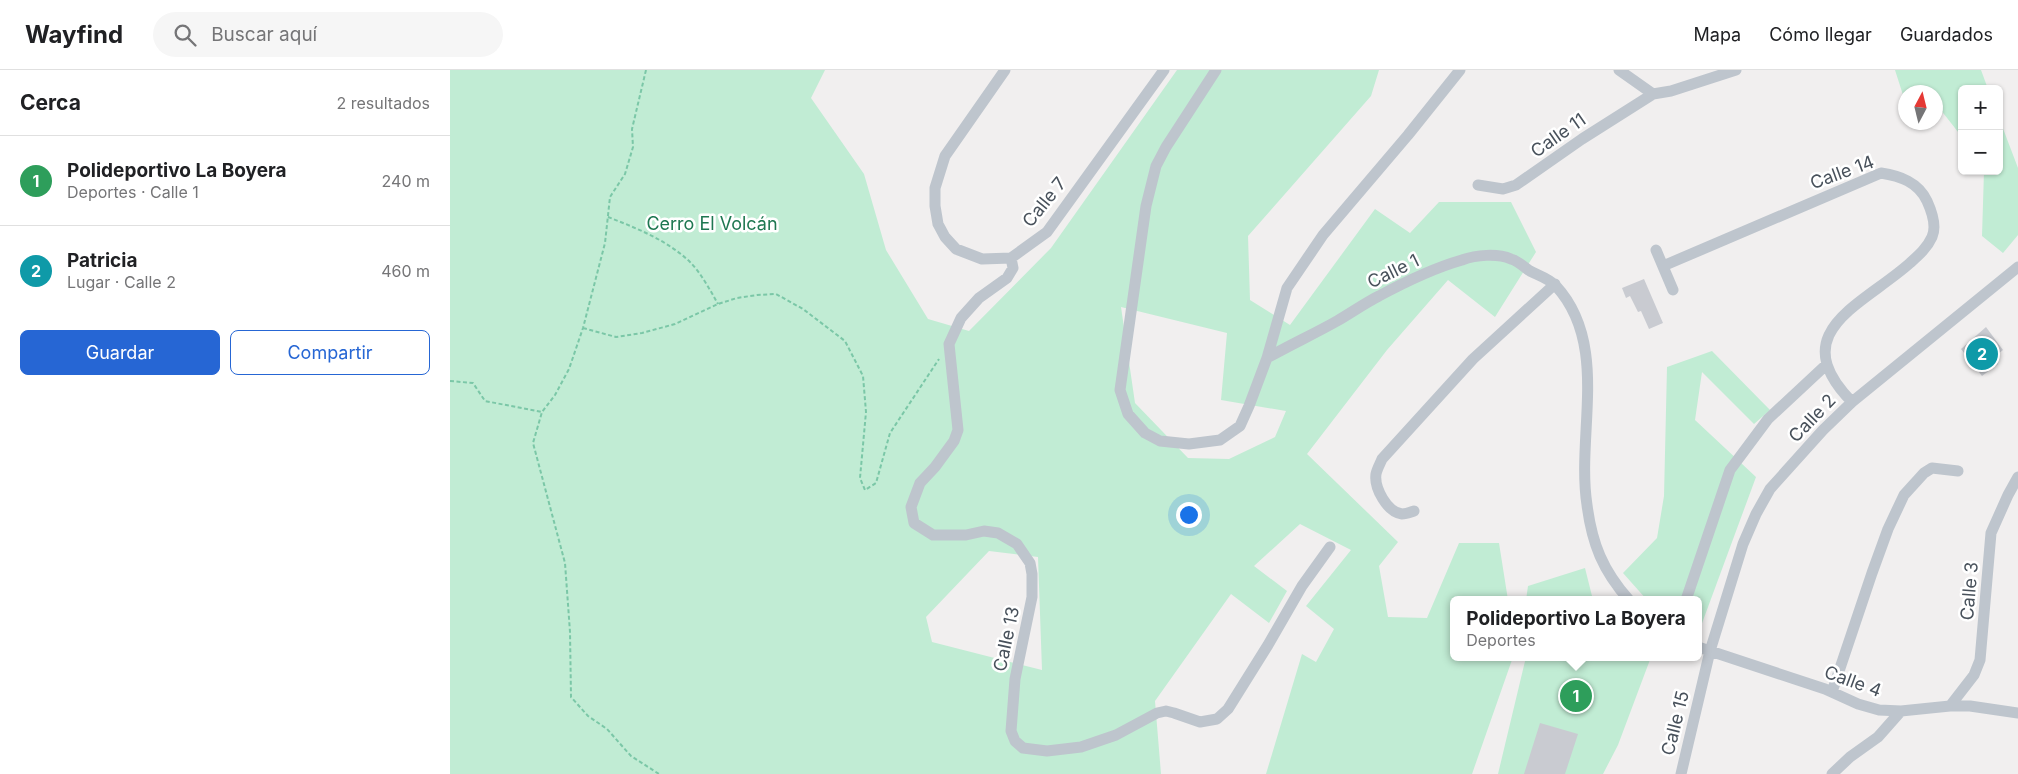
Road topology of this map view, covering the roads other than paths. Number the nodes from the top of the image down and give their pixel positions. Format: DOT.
graph roads {
  1 [pos="1005,70"];
  2 [pos="1164,70"];
  3 [pos="1216,70"];
  4 [pos="1460,70"];
  5 [pos="1619,70"];
  6 [pos="1736,70"];
  7 [pos="1654,94"];
  8 [pos="1478,185"];
  9 [pos="1656,250"];
  10 [pos="1011,258"];
  11 [pos="1663,266"];
  12 [pos="2018,267"];
  13 [pos="1555,284"];
  14 [pos="1673,290"];
  15 [pos="1267,358"];
  16 [pos="1826,365"];
  17 [pos="1852,402"];
  18 [pos="1958,471"];
  19 [pos="2018,477"];
  20 [pos="1414,511"];
  21 [pos="1330,547"];
  22 [pos="1625,596"];
  23 [pos="1687,596"];
  24 [pos="1702,648"];
  25 [pos="1710,651"];
  26 [pos="1832,692"];
  27 [pos="1950,706"];
  28 [pos="1901,711"];
  29 [pos="2018,713"];
  30 [pos="1681,774"];
  31 [pos="1832,774"];
  1 -- 10 [label="street"];
  2 -- 10 [label="street, Calle 7"];
  3 -- 15 [label="street"];
  4 -- 15 [label="street"];
  5 -- 7 [label="street"];
  6 -- 7 [label="street, Calle 11"];
  7 -- 8 [label="street, Calle 11"];
  9 -- 11 [label="street"];
  10 -- 21 [label="street, Calle 13"];
  11 -- 14 [label="street"];
  11 -- 16 [label="street, Calle 14"];
  12 -- 17 [label="street, Calle 2"];
  13 -- 15 [label="street, Calle 1"];
  13 -- 20 [label="street"];
  13 -- 22 [label="street, Calle 1"];
  16 -- 17 [label="street"];
  16 -- 23 [label="street"];
  17 -- 25 [label="street, Calle 2"];
  18 -- 26 [label="street"];
  19 -- 27 [label="street, Calle 3"];
  24 -- 25 [label="street"];
  25 -- 26 [label="street, Calle 4"];
  25 -- 30 [label="street, Calle 15"];
  26 -- 28 [label="street, Calle 4"];
  27 -- 28 [label="street, Calle 4"];
  27 -- 29 [label="street, Calle 4"];
  28 -- 31 [label="street"];
}
